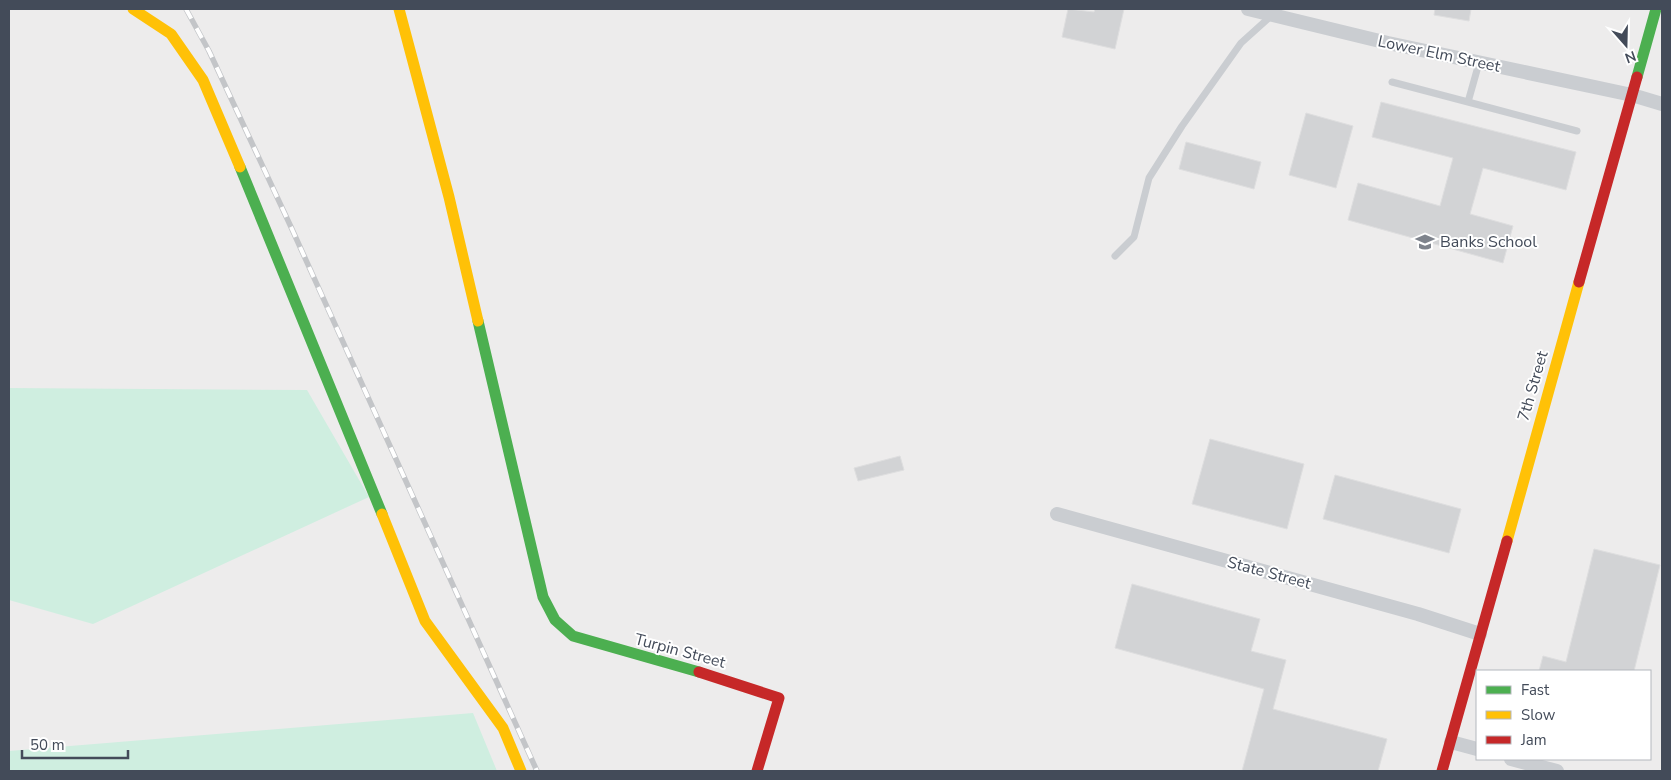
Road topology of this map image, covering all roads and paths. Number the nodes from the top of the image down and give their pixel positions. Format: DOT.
graph roads {
  1 [pos="133,9"];
  2 [pos="399,9"];
  3 [pos="1248,9"];
  4 [pos="1656,9"];
  5 [pos="1273,15"];
  6 [pos="1479,63"];
  7 [pos="1392,82"];
  8 [pos="1632,95"];
  9 [pos="1468,102"];
  10 [pos="1662,104"];
  11 [pos="1577,131"];
  12 [pos="1115,256"];
  13 [pos="1057,514"];
  14 [pos="1480,634"];
  15 [pos="1451,742"];
  16 [pos="1476,750"];
  17 [pos="1515,760"];
  18 [pos="521,771"];
  19 [pos="758,771"];
  20 [pos="1442,771"];
  21 [pos="1557,771"];
  1 -- 18 [label="street"];
  2 -- 19 [label="street, Turpin Street"];
  3 -- 5 [label="street, Lower Elm Street"];
  4 -- 8 [label="street, 7th Street"];
  5 -- 6 [label="street, Lower Elm Street"];
  5 -- 12 [label="lane"];
  6 -- 8 [label="street, Lower Elm Street"];
  6 -- 9 [label="lane"];
  7 -- 9 [label="lane"];
  8 -- 10 [label="street, Lower Elm Street"];
  8 -- 14 [label="street, 7th Street"];
  9 -- 11 [label="lane"];
  13 -- 14 [label="street, State Street"];
  14 -- 15 [label="street, 7th Street"];
  15 -- 16 [label="street"];
  15 -- 20 [label="street, 7th Street"];
  17 -- 21 [label="street"];
}
